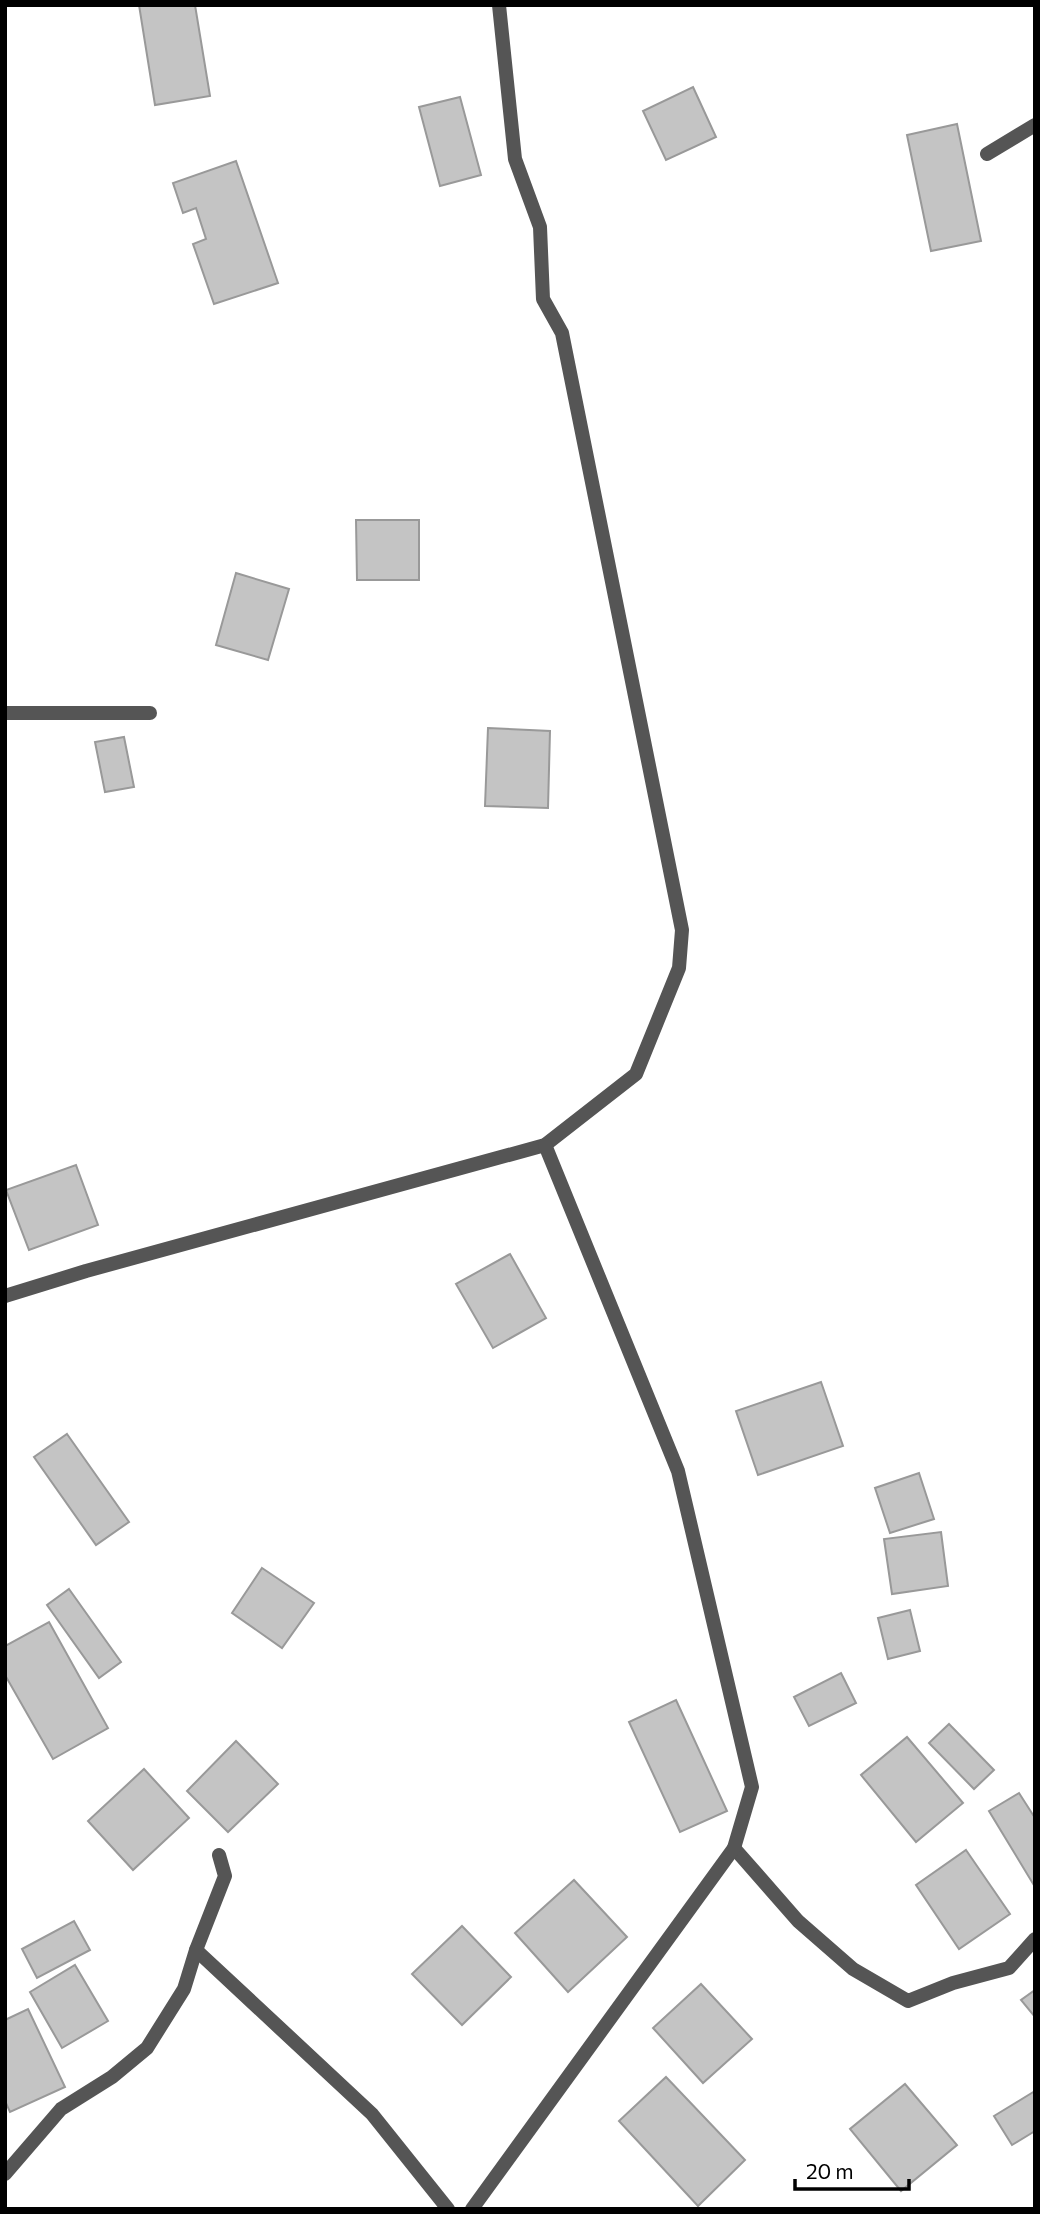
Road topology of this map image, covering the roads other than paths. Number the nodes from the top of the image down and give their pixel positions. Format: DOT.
graph roads {
  1 [pos="499,5"];
  2 [pos="1035,125"];
  3 [pos="987,153"];
  4 [pos="5,713"];
  5 [pos="150,713"];
  6 [pos="545,1145"];
  7 [pos="5,1296"];
  8 [pos="734,1848"];
  9 [pos="219,1855"];
  10 [pos="1035,1939"];
  11 [pos="196,1950"];
  12 [pos="5,2174"];
  13 [pos="448,2209"];
  14 [pos="472,2209"];
  1 -- 6 [label="street"];
  2 -- 3 [label="street"];
  4 -- 5 [label="street"];
  6 -- 7 [label="street"];
  6 -- 8 [label="street"];
  8 -- 10 [label="street"];
  8 -- 14 [label="street"];
  9 -- 11 [label="street"];
  11 -- 12 [label="street"];
  11 -- 13 [label="street"];
}
